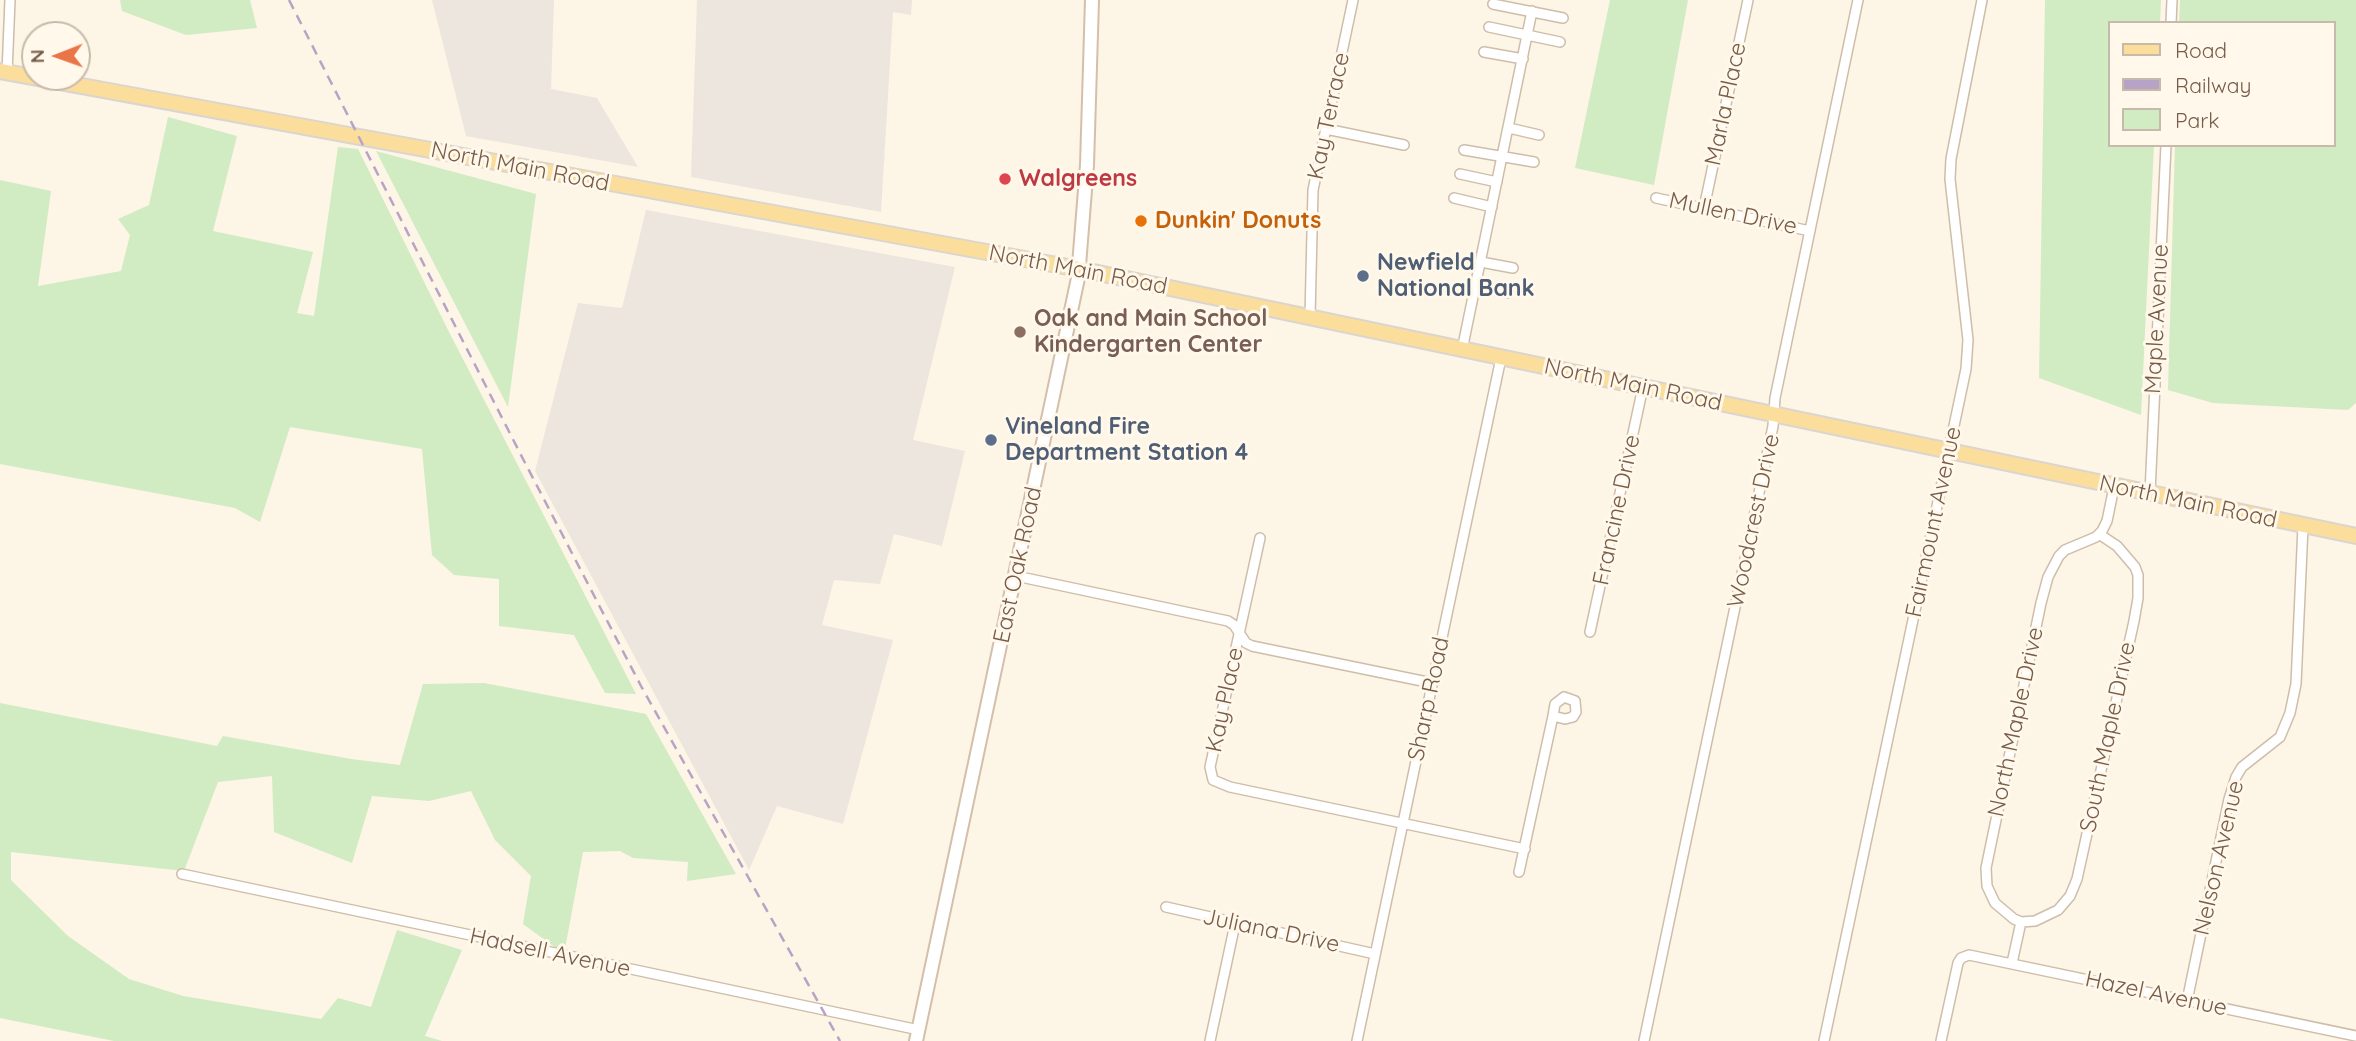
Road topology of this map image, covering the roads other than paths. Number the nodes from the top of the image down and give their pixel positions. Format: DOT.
graph roads {
  1 [pos="10,0"];
  2 [pos="1092,0"];
  3 [pos="1353,0"];
  4 [pos="1748,0"];
  5 [pos="1858,0"];
  6 [pos="1982,0"];
  7 [pos="2172,0"];
  8 [pos="1493,4"];
  9 [pos="1532,12"];
  10 [pos="1563,18"];
  11 [pos="2171,21"];
  12 [pos="1489,27"];
  13 [pos="1527,36"];
  14 [pos="1560,42"];
  15 [pos="1484,52"];
  16 [pos="1523,59"];
  17 [pos="4,72"];
  18 [pos="1509,128"];
  19 [pos="1326,129"];
  20 [pos="1539,135"];
  21 [pos="1404,145"];
  22 [pos="2166,147"];
  23 [pos="1464,150"];
  24 [pos="1503,156"];
  25 [pos="1534,162"];
  26 [pos="1460,174"];
  27 [pos="1497,182"];
  28 [pos="1454,198"];
  29 [pos="1656,198"];
  30 [pos="1492,207"];
  31 [pos="1704,208"];
  32 [pos="1810,231"];
  33 [pos="1481,262"];
  34 [pos="1513,268"];
  35 [pos="1079,269"];
  36 [pos="1476,287"];
  37 [pos="1509,293"];
  38 [pos="1310,317"];
  39 [pos="1462,350"];
  40 [pos="1501,358"];
  41 [pos="1643,387"];
  42 [pos="1774,415"];
  43 [pos="1949,452"];
  44 [pos="2114,487"];
  45 [pos="2150,494"];
  46 [pos="2303,526"];
  47 [pos="2099,534"];
  48 [pos="2356,536"];
  49 [pos="1260,538"];
  50 [pos="1016,576"];
  51 [pos="1590,632"];
  52 [pos="1240,633"];
  53 [pos="1433,683"];
  54 [pos="1553,716"];
  55 [pos="1403,823"];
  56 [pos="1524,849"];
  57 [pos="1519,872"];
  58 [pos="182,874"];
  59 [pos="1166,907"];
  60 [pos="2021,922"];
  61 [pos="1235,924"];
  62 [pos="1375,954"];
  63 [pos="2012,963"];
  64 [pos="2186,1001"];
  65 [pos="917,1036"];
  66 [pos="2356,1036"];
  67 [pos="1210,1041"];
  68 [pos="1357,1041"];
  69 [pos="1644,1041"];
  70 [pos="1824,1041"];
  71 [pos="1941,1041"];
  1 -- 17 [label="street"];
  2 -- 35 [label="street, East Oak Road"];
  3 -- 19 [label="street, Kay Terrace"];
  4 -- 31 [label="street, Marla Place"];
  5 -- 32 [label="street, Woodcrest Drive"];
  6 -- 43 [label="street, Fairmount Avenue"];
  7 -- 11 [label="street"];
  8 -- 9 [label="street"];
  9 -- 10 [label="street"];
  9 -- 13 [label="street"];
  12 -- 13 [label="street"];
  13 -- 14 [label="street"];
  13 -- 16 [label="street"];
  15 -- 16 [label="street"];
  16 -- 18 [label="street"];
  17 -- 35 [label="main road, North Main Road"];
  18 -- 20 [label="street"];
  18 -- 24 [label="street"];
  19 -- 21 [label="street"];
  19 -- 38 [label="street, Kay Terrace"];
  22 -- 45 [label="street, Maple Avenue"];
  23 -- 24 [label="street"];
  24 -- 25 [label="street"];
  24 -- 27 [label="street"];
  26 -- 27 [label="street"];
  27 -- 30 [label="street"];
  28 -- 30 [label="street"];
  29 -- 31 [label="street, Mullen Drive"];
  30 -- 33 [label="street"];
  31 -- 32 [label="street, Mullen Drive"];
  32 -- 42 [label="street, Woodcrest Drive"];
  33 -- 34 [label="street"];
  33 -- 36 [label="street"];
  35 -- 38 [label="main road, North Main Road"];
  35 -- 50 [label="street, East Oak Road"];
  36 -- 37 [label="street"];
  36 -- 39 [label="street"];
  38 -- 39 [label="main road, North Main Road"];
  39 -- 40 [label="main road, North Main Road"];
  40 -- 41 [label="main road, North Main Road"];
  40 -- 53 [label="street, Sharp Road"];
  41 -- 42 [label="main road, North Main Road"];
  41 -- 51 [label="street, Francine Drive"];
  42 -- 43 [label="main road, North Main Road"];
  42 -- 69 [label="street, Woodcrest Drive"];
  43 -- 44 [label="main road, North Main Road"];
  43 -- 70 [label="street, Fairmount Avenue"];
  44 -- 45 [label="main road, North Main Road"];
  44 -- 47 [label="street"];
  45 -- 46 [label="main road, North Main Road"];
  46 -- 48 [label="main road, North Main Road"];
  46 -- 64 [label="street, Nelson Avenue"];
  47 -- 60 [label="street, North Maple Drive"];
  47 -- 60 [label="street, South Maple Drive"];
  49 -- 52 [label="street, Kay Place"];
  50 -- 52 [label="street"];
  50 -- 65 [label="street, East Oak Road"];
  52 -- 53 [label="street"];
  52 -- 55 [label="street, Kay Place"];
  53 -- 55 [label="street, Sharp Road"];
  54 -- 56 [label="street"];
  55 -- 56 [label="street"];
  55 -- 62 [label="street, Sharp Road"];
  56 -- 57 [label="street"];
  58 -- 65 [label="street, Hadsell Avenue"];
  59 -- 61 [label="street, Juliana Drive"];
  60 -- 63 [label="street"];
  61 -- 62 [label="street, Juliana Drive"];
  61 -- 67 [label="street"];
  62 -- 68 [label="street, Sharp Road"];
  63 -- 64 [label="street, Hazel Avenue"];
  63 -- 71 [label="street, Hazel Avenue"];
  64 -- 66 [label="street, Hazel Avenue"];
}
